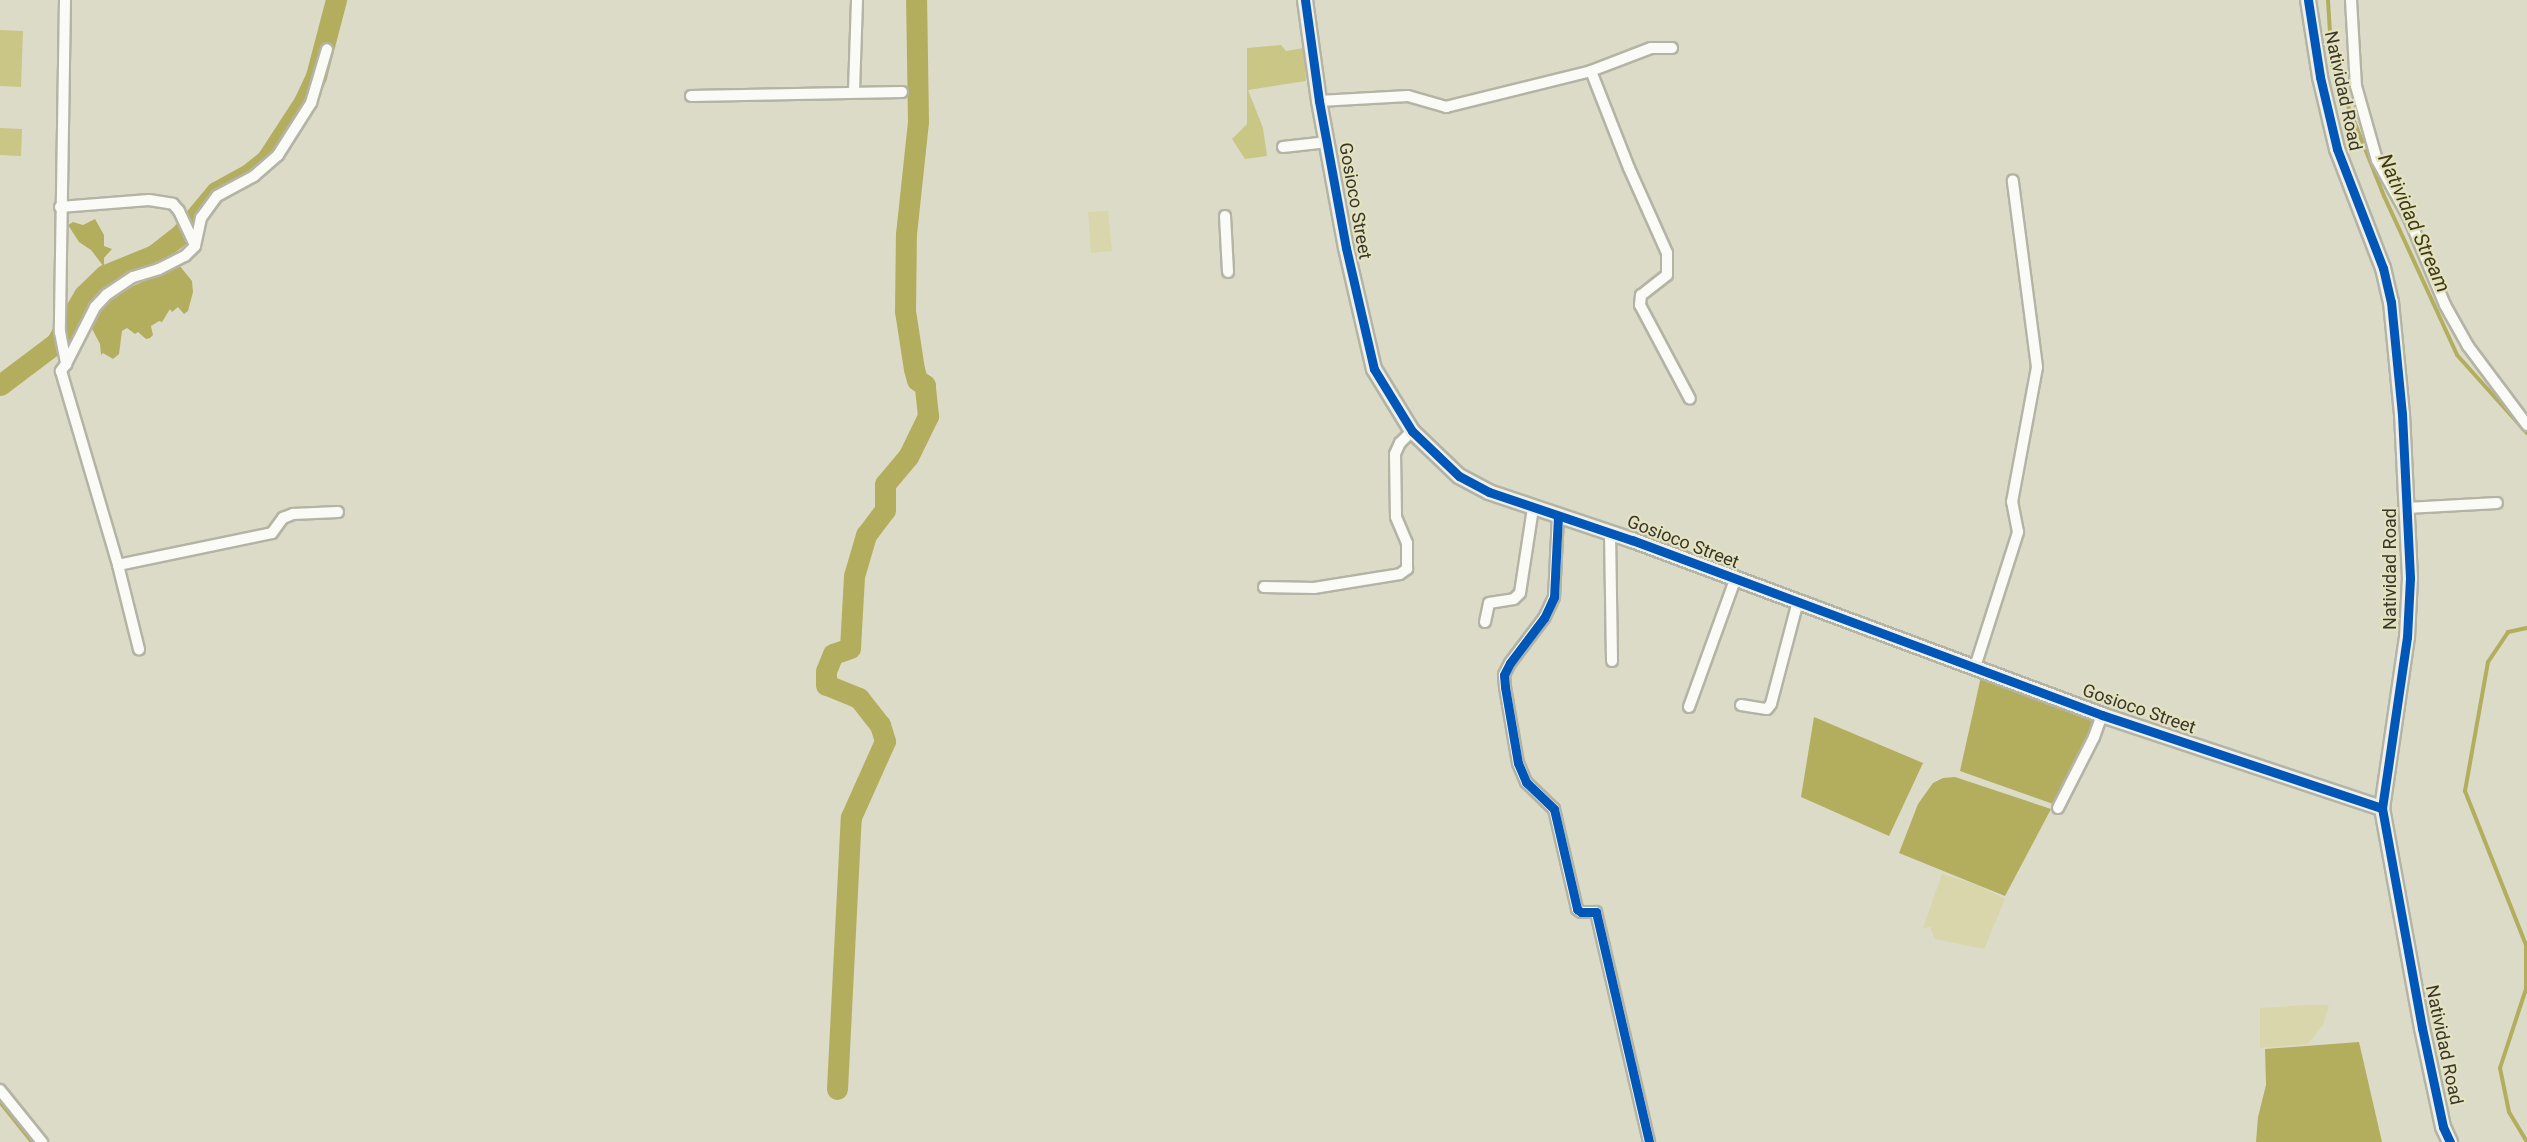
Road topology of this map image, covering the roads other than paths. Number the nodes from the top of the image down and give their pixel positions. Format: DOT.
graph roads {
  1 [pos="65,0"];
  2 [pos="857,0"];
  3 [pos="1305,0"];
  4 [pos="2308,0"];
  5 [pos="2351,0"];
  6 [pos="1672,48"];
  7 [pos="327,49"];
  8 [pos="1591,71"];
  9 [pos="854,91"];
  10 [pos="902,92"];
  11 [pos="691,96"];
  12 [pos="1319,101"];
  13 [pos="1328,142"];
  14 [pos="1283,147"];
  15 [pos="2013,181"];
  16 [pos="60,207"];
  17 [pos="1225,216"];
  18 [pos="195,246"];
  19 [pos="1228,272"];
  20 [pos="64,359"];
  21 [pos="1690,399"];
  22 [pos="2527,425"];
  23 [pos="1412,430"];
  24 [pos="2497,503"];
  25 [pos="1533,508"];
  26 [pos="2407,508"];
  27 [pos="338,512"];
  28 [pos="1558,516"];
  29 [pos="1610,532"];
  30 [pos="118,565"];
  31 [pos="1735,580"];
  32 [pos="1264,587"];
  33 [pos="1798,601"];
  34 [pos="1485,622"];
  35 [pos="139,649"];
  36 [pos="1612,661"];
  37 [pos="1975,667"];
  38 [pos="1741,705"];
  39 [pos="1689,707"];
  40 [pos="2102,715"];
  41 [pos="2058,808"];
  42 [pos="2382,808"];
  43 [pos="0,1090"];
  44 [pos="42,1142"];
  45 [pos="1649,1142"];
  46 [pos="2450,1142"];
  1 -- 16 [label="street"];
  2 -- 9 [label="street"];
  3 -- 12 [label="street, Gosioco Street"];
  4 -- 26 [label="street, Natividad Road"];
  5 -- 22 [label="street"];
  6 -- 8 [label="street"];
  7 -- 18 [label="street"];
  8 -- 12 [label="street"];
  8 -- 21 [label="street"];
  9 -- 10 [label="street"];
  9 -- 11 [label="street"];
  12 -- 13 [label="street, Gosioco Street"];
  13 -- 14 [label="street"];
  13 -- 23 [label="street, Gosioco Street"];
  15 -- 37 [label="street"];
  16 -- 18 [label="street"];
  16 -- 20 [label="street"];
  17 -- 19 [label="street"];
  18 -- 20 [label="street"];
  20 -- 30 [label="street"];
  23 -- 25 [label="street, Gosioco Street"];
  23 -- 32 [label="street"];
  24 -- 26 [label="street"];
  25 -- 28 [label="street, Gosioco Street"];
  25 -- 34 [label="street"];
  26 -- 42 [label="street, Natividad Road"];
  27 -- 30 [label="street"];
  28 -- 29 [label="street, Gosioco Street"];
  28 -- 45 [label="street"];
  29 -- 31 [label="street, Gosioco Street"];
  29 -- 36 [label="street"];
  30 -- 35 [label="street"];
  31 -- 33 [label="street, Gosioco Street"];
  31 -- 39 [label="street"];
  33 -- 37 [label="street, Gosioco Street"];
  33 -- 38 [label="street"];
  37 -- 40 [label="street, Gosioco Street"];
  40 -- 41 [label="street"];
  40 -- 42 [label="street, Gosioco Street"];
  42 -- 46 [label="street, Natividad Road"];
  43 -- 44 [label="street"];
}
